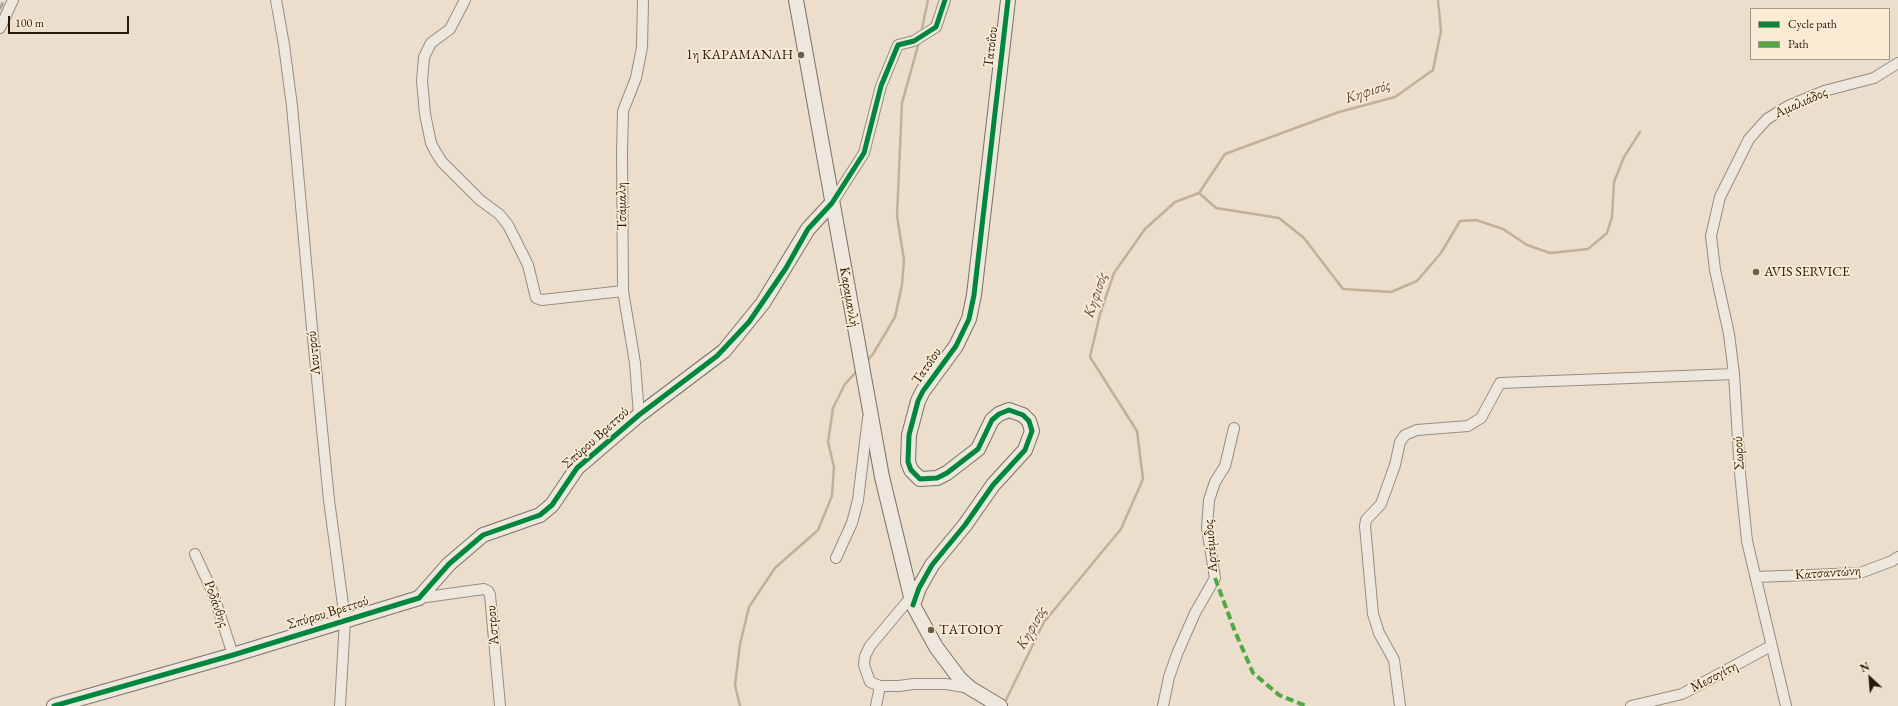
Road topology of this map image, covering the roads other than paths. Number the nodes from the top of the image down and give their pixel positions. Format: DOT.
graph roads {
  1 [pos="13,0"];
  2 [pos="276,0"];
  3 [pos="465,0"];
  4 [pos="643,0"];
  5 [pos="796,0"];
  6 [pos="946,0"];
  7 [pos="1008,0"];
  8 [pos="0,28"];
  9 [pos="1898,63"];
  10 [pos="1720,197"];
  11 [pos="832,203"];
  12 [pos="623,291"];
  13 [pos="1734,374"];
  14 [pos="870,410"];
  15 [pos="639,415"];
  16 [pos="1234,428"];
  17 [pos="195,554"];
  18 [pos="1898,557"];
  19 [pos="836,558"];
  20 [pos="901,559"];
  21 [pos="937,560"];
  22 [pos="924,571"];
  23 [pos="1756,577"];
  24 [pos="419,598"];
  25 [pos="912,598"];
  26 [pos="345,620"];
  27 [pos="1771,646"];
  28 [pos="233,655"];
  29 [pos="880,686"];
  30 [pos="970,688"];
  31 [pos="54,706"];
  32 [pos="340,706"];
  33 [pos="500,706"];
  34 [pos="876,706"];
  35 [pos="1000,706"];
  36 [pos="1163,706"];
  37 [pos="1400,706"];
  38 [pos="1631,706"];
  39 [pos="1786,706"];
  1 -- 8 [label="street"];
  2 -- 26 [label="street, Λουτρού"];
  3 -- 12 [label="street"];
  4 -- 12 [label="street, Τσάμαλη"];
  5 -- 11 [label="street, Καραμανλή"];
  6 -- 11 [label="street"];
  7 -- 21 [label="street, Τατοΐου"];
  9 -- 10 [label="street, Αμαλιάδος"];
  10 -- 13 [label="street, Σωρού"];
  11 -- 14 [label="street, Καραμανλή"];
  11 -- 15 [label="street, Σπύρου Βρεττού"];
  12 -- 15 [label="street, Τσάμαλη"];
  13 -- 23 [label="street, Σωρού"];
  13 -- 37 [label="street"];
  14 -- 19 [label="street"];
  14 -- 20 [label="street, Καραμανλή"];
  15 -- 24 [label="street, Σπύρου Βρεττού"];
  16 -- 36 [label="street, Αρτέμιδος"];
  17 -- 28 [label="street, Ροδάνθης"];
  18 -- 23 [label="street, Κατσαντώνη"];
  20 -- 22 [label="street"];
  20 -- 25 [label="street, Καραμανλή"];
  21 -- 22 [label="street, Τατοΐου"];
  21 -- 25 [label="street, Τατοΐου"];
  22 -- 25 [label="street, Τατοΐου"];
  23 -- 27 [label="street, Σωρού"];
  24 -- 26 [label="street, Σπύρου Βρεττού"];
  24 -- 33 [label="street, Άστρου"];
  25 -- 29 [label="street"];
  25 -- 30 [label="street"];
  26 -- 28 [label="street, Σπύρου Βρεττού"];
  26 -- 32 [label="street, Λουτρού"];
  27 -- 38 [label="street, Μεσογίτη"];
  27 -- 39 [label="street, Σωρού"];
  28 -- 31 [label="street, Σπύρου Βρεττού"];
  29 -- 30 [label="street"];
  29 -- 34 [label="street"];
  30 -- 35 [label="street"];
}
